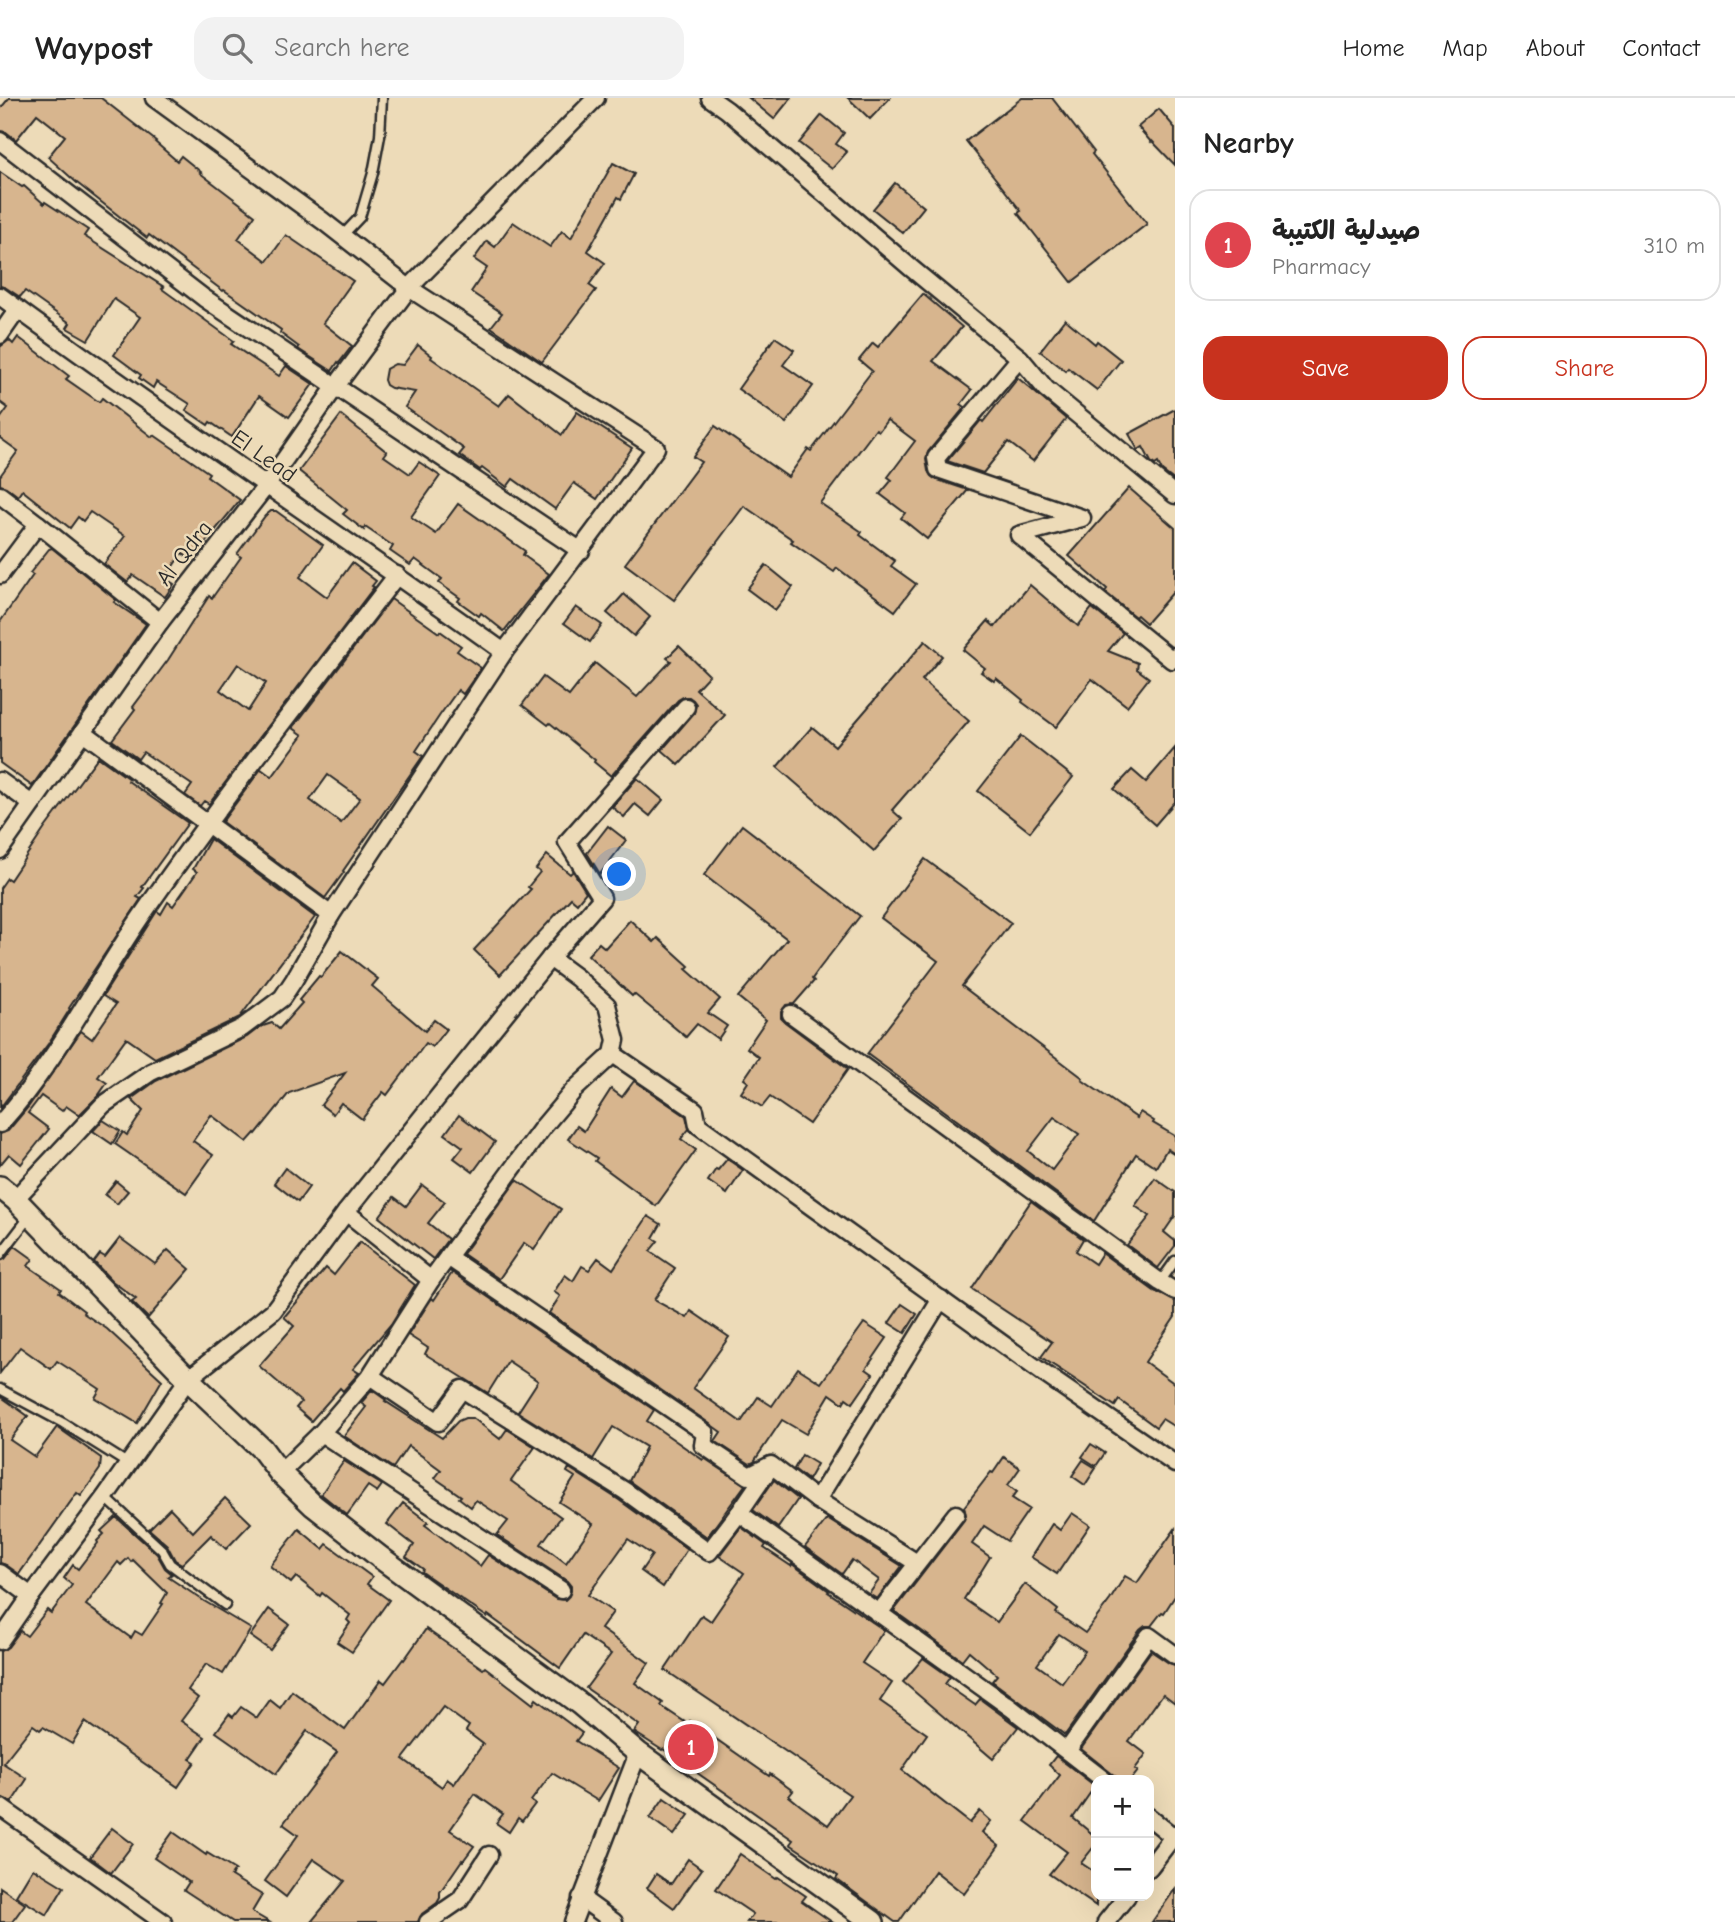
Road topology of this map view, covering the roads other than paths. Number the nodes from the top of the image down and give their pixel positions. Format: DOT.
graph roads {
  1 [pos="154,98"];
  2 [pos="382,98"];
  3 [pos="596,98"];
  4 [pos="710,98"];
  5 [pos="0,141"];
  6 [pos="342,236"];
  7 [pos="409,288"];
  8 [pos="0,296"];
  9 [pos="18,309"];
  10 [pos="0,335"];
  11 [pos="1020,358"];
  12 [pos="336,386"];
  13 [pos="266,485"];
  14 [pos="0,495"];
  15 [pos="1175,495"];
  16 [pos="38,524"];
  17 [pos="581,551"];
  18 [pos="0,575"];
  19 [pos="397,575"];
  20 [pos="160,622"];
  21 [pos="504,652"];
  22 [pos="1175,656"];
  23 [pos="686,707"];
  24 [pos="83,732"];
  25 [pos="0,781"];
  26 [pos="32,804"];
  27 [pos="208,825"];
  28 [pos="0,850"];
  29 [pos="331,915"];
  30 [pos="550,958"];
  31 [pos="791,1014"];
  32 [pos="613,1054"];
  33 [pos="0,1124"];
  34 [pos="8,1193"];
  35 [pos="346,1212"];
  36 [pos="30,1215"];
  37 [pos="0,1255"];
  38 [pos="448,1257"];
  39 [pos="1175,1261"];
  40 [pos="431,1280"];
  41 [pos="1160,1282"];
  42 [pos="1175,1291"];
  43 [pos="941,1299"];
  44 [pos="370,1376"];
  45 [pos="188,1379"];
  46 [pos="0,1389"];
  47 [pos="321,1433"];
  48 [pos="127,1463"];
  49 [pos="1175,1464"];
  50 [pos="771,1465"];
  51 [pos="280,1473"];
  52 [pos="105,1497"];
  53 [pos="817,1500"];
  54 [pos="739,1513"];
  55 [pos="956,1514"];
  56 [pos="916,1563"];
  57 [pos="0,1573"];
  58 [pos="561,1590"];
  59 [pos="31,1596"];
  60 [pos="225,1605"];
  61 [pos="878,1614"];
  62 [pos="0,1642"];
  63 [pos="1175,1655"];
  64 [pos="1067,1751"];
  65 [pos="638,1753"];
  66 [pos="1098,1775"];
  67 [pos="0,1807"];
  68 [pos="1154,1821"];
  69 [pos="1174,1836"];
  70 [pos="489,1855"];
  71 [pos="1154,1862"];
  72 [pos="581,1898"];
  73 [pos="1122,1901"];
  74 [pos="163,1922"];
  75 [pos="428,1922"];
  76 [pos="573,1922"];
  77 [pos="614,1922"];
  78 [pos="873,1922"];
  79 [pos="1106,1922"];
  1 -- 6 [label="street"];
  2 -- 6 [label="lane"];
  3 -- 7 [label="street, Al Qdra"];
  4 -- 11 [label="street"];
  5 -- 12 [label="street"];
  6 -- 7 [label="street"];
  7 -- 12 [label="street, Al Qdra"];
  7 -- 17 [label="street"];
  8 -- 9 [label="street, El Lead"];
  9 -- 10 [label="street"];
  9 -- 13 [label="street, El Lead"];
  11 -- 15 [label="street"];
  11 -- 22 [label="street"];
  12 -- 13 [label="street, Al Qdra"];
  12 -- 17 [label="street"];
  13 -- 19 [label="street, El Lead"];
  13 -- 20 [label="street, Al Qdra"];
  14 -- 16 [label="street"];
  16 -- 18 [label="street"];
  16 -- 20 [label="street"];
  17 -- 21 [label="street"];
  19 -- 21 [label="street, El Lead"];
  19 -- 27 [label="street"];
  20 -- 24 [label="street, Al Qdra"];
  21 -- 29 [label="street"];
  23 -- 30 [label="street"];
  24 -- 26 [label="street, Al Qdra"];
  24 -- 27 [label="street"];
  25 -- 26 [label="street"];
  26 -- 28 [label="street, Al Qdra"];
  27 -- 29 [label="street"];
  27 -- 33 [label="street"];
  29 -- 34 [label="street"];
  30 -- 32 [label="street"];
  30 -- 35 [label="street"];
  31 -- 41 [label="street"];
  32 -- 38 [label="street"];
  32 -- 43 [label="street"];
  34 -- 36 [label="street"];
  35 -- 40 [label="street"];
  35 -- 45 [label="street"];
  36 -- 37 [label="lane"];
  36 -- 45 [label="street"];
  38 -- 40 [label="street"];
  38 -- 50 [label="street"];
  39 -- 41 [label="lane"];
  40 -- 44 [label="street"];
  41 -- 42 [label="street"];
  43 -- 49 [label="street"];
  43 -- 53 [label="street"];
  44 -- 47 [label="street"];
  44 -- 54 [label="street"];
  45 -- 48 [label="street"];
  45 -- 51 [label="street"];
  46 -- 48 [label="lane"];
  47 -- 51 [label="street"];
  47 -- 58 [label="street"];
  48 -- 52 [label="street"];
  50 -- 53 [label="street"];
  50 -- 54 [label="street"];
  51 -- 65 [label="street"];
  52 -- 59 [label="street"];
  52 -- 60 [label="lane"];
  53 -- 56 [label="street"];
  54 -- 61 [label="street"];
  55 -- 56 [label="street"];
  56 -- 61 [label="street"];
  57 -- 59 [label="street"];
  59 -- 62 [label="street"];
  61 -- 64 [label="street"];
  63 -- 64 [label="street"];
  64 -- 66 [label="street"];
  65 -- 72 [label="street"];
  65 -- 78 [label="street"];
  67 -- 74 [label="street"];
  68 -- 69 [label="street"];
  69 -- 71 [label="street"];
  70 -- 75 [label="street"];
  72 -- 76 [label="street"];
  72 -- 77 [label="street"];
  73 -- 79 [label="street"];
}
